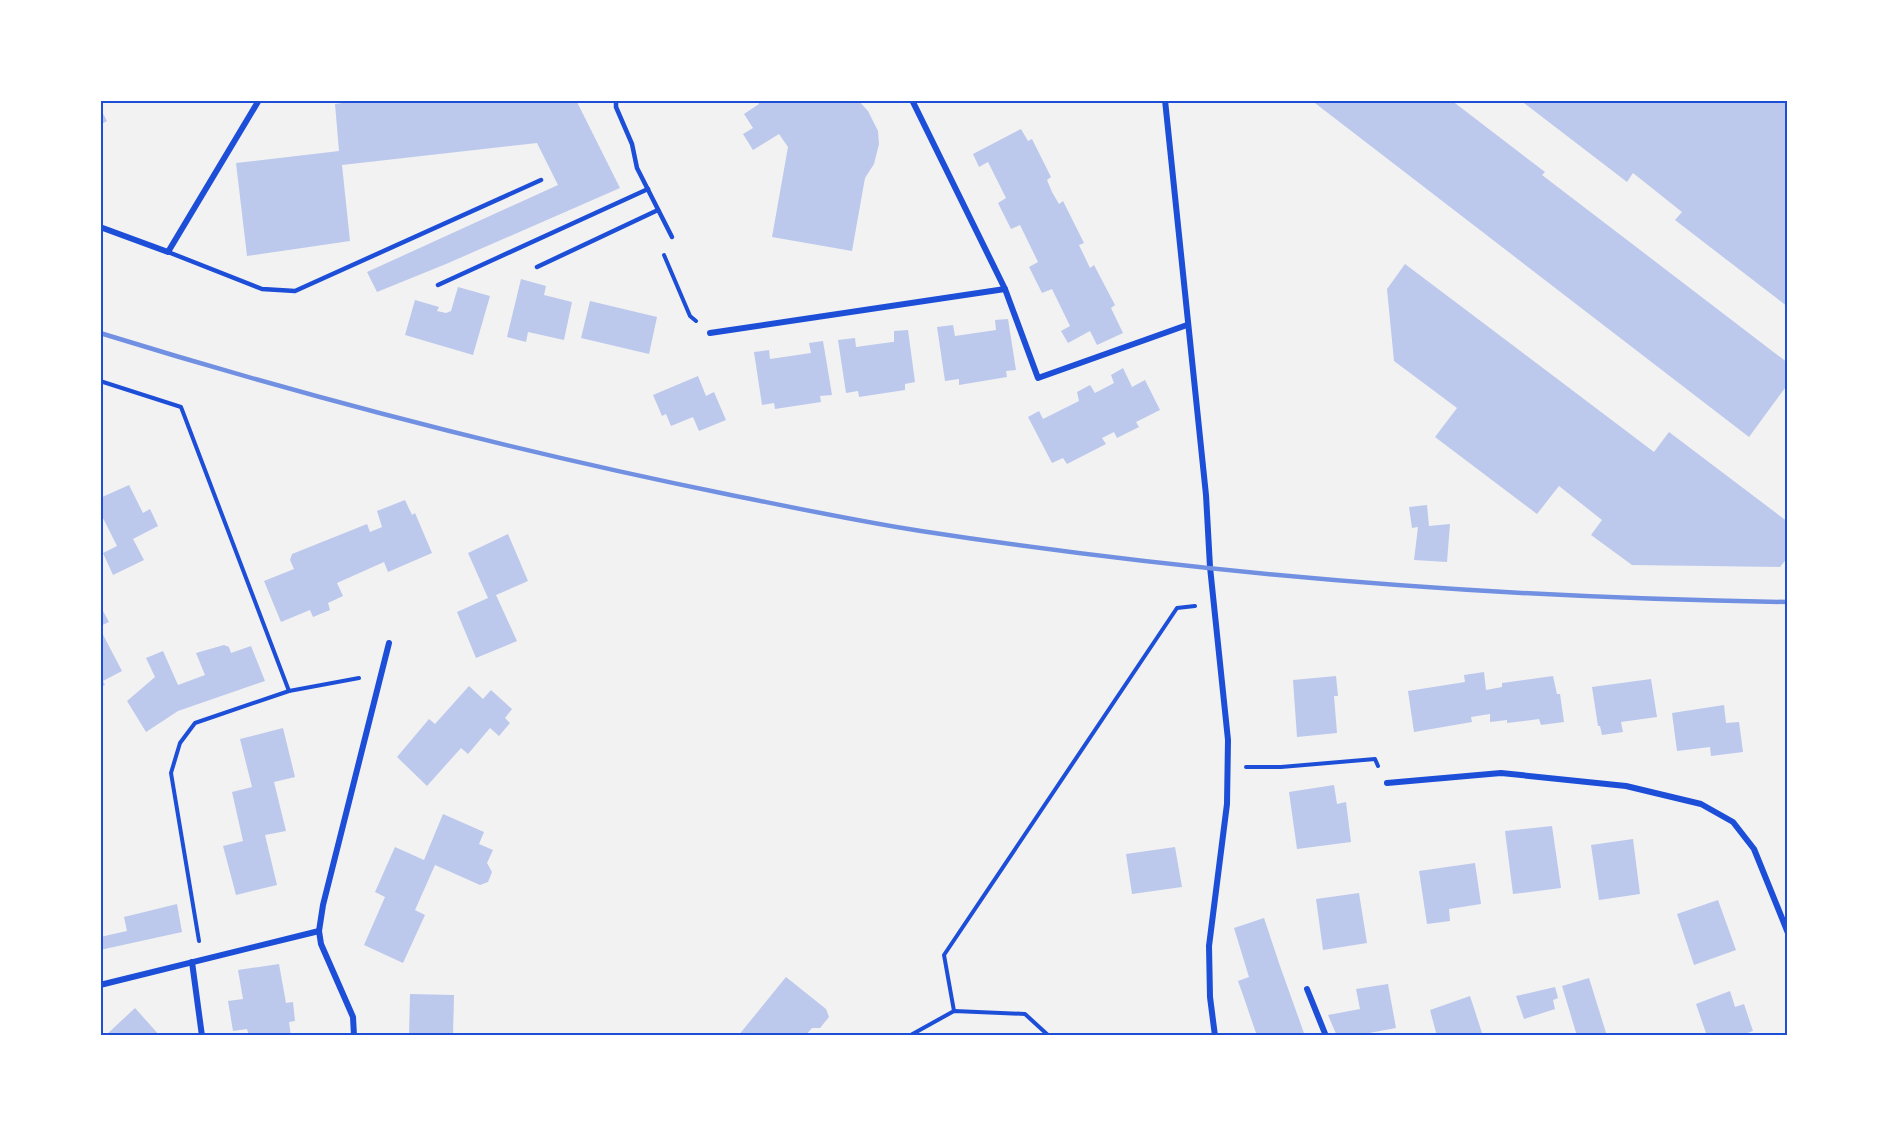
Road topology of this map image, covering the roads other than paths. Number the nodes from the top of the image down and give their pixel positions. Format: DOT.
graph roads {
  1 [pos="259,100"];
  2 [pos="616,100"];
  3 [pos="912,100"];
  4 [pos="1165,100"];
  5 [pos="542,180"];
  6 [pos="648,189"];
  7 [pos="658,210"];
  8 [pos="100,227"];
  9 [pos="672,237"];
  10 [pos="168,252"];
  11 [pos="537,267"];
  12 [pos="438,285"];
  13 [pos="1005,289"];
  14 [pos="1187,325"];
  15 [pos="710,333"];
  16 [pos="389,643"];
  17 [pos="1387,783"];
  18 [pos="319,931"];
  19 [pos="1788,933"];
  20 [pos="192,962"];
  21 [pos="100,985"];
  22 [pos="1307,989"];
  23 [pos="202,1035"];
  24 [pos="354,1035"];
  25 [pos="1215,1035"];
  26 [pos="1326,1035"];
  1 -- 10 [label="street"];
  2 -- 6 [label="lane"];
  3 -- 13 [label="street"];
  4 -- 14 [label="street"];
  5 -- 10 [label="lane"];
  6 -- 7 [label="lane"];
  6 -- 12 [label="lane"];
  7 -- 9 [label="lane"];
  7 -- 11 [label="lane"];
  8 -- 10 [label="street"];
  13 -- 14 [label="street"];
  13 -- 15 [label="street"];
  14 -- 25 [label="street"];
  16 -- 18 [label="street"];
  17 -- 19 [label="street"];
  18 -- 20 [label="street"];
  18 -- 24 [label="street"];
  20 -- 21 [label="street"];
  20 -- 23 [label="street"];
  22 -- 26 [label="street"];
}
